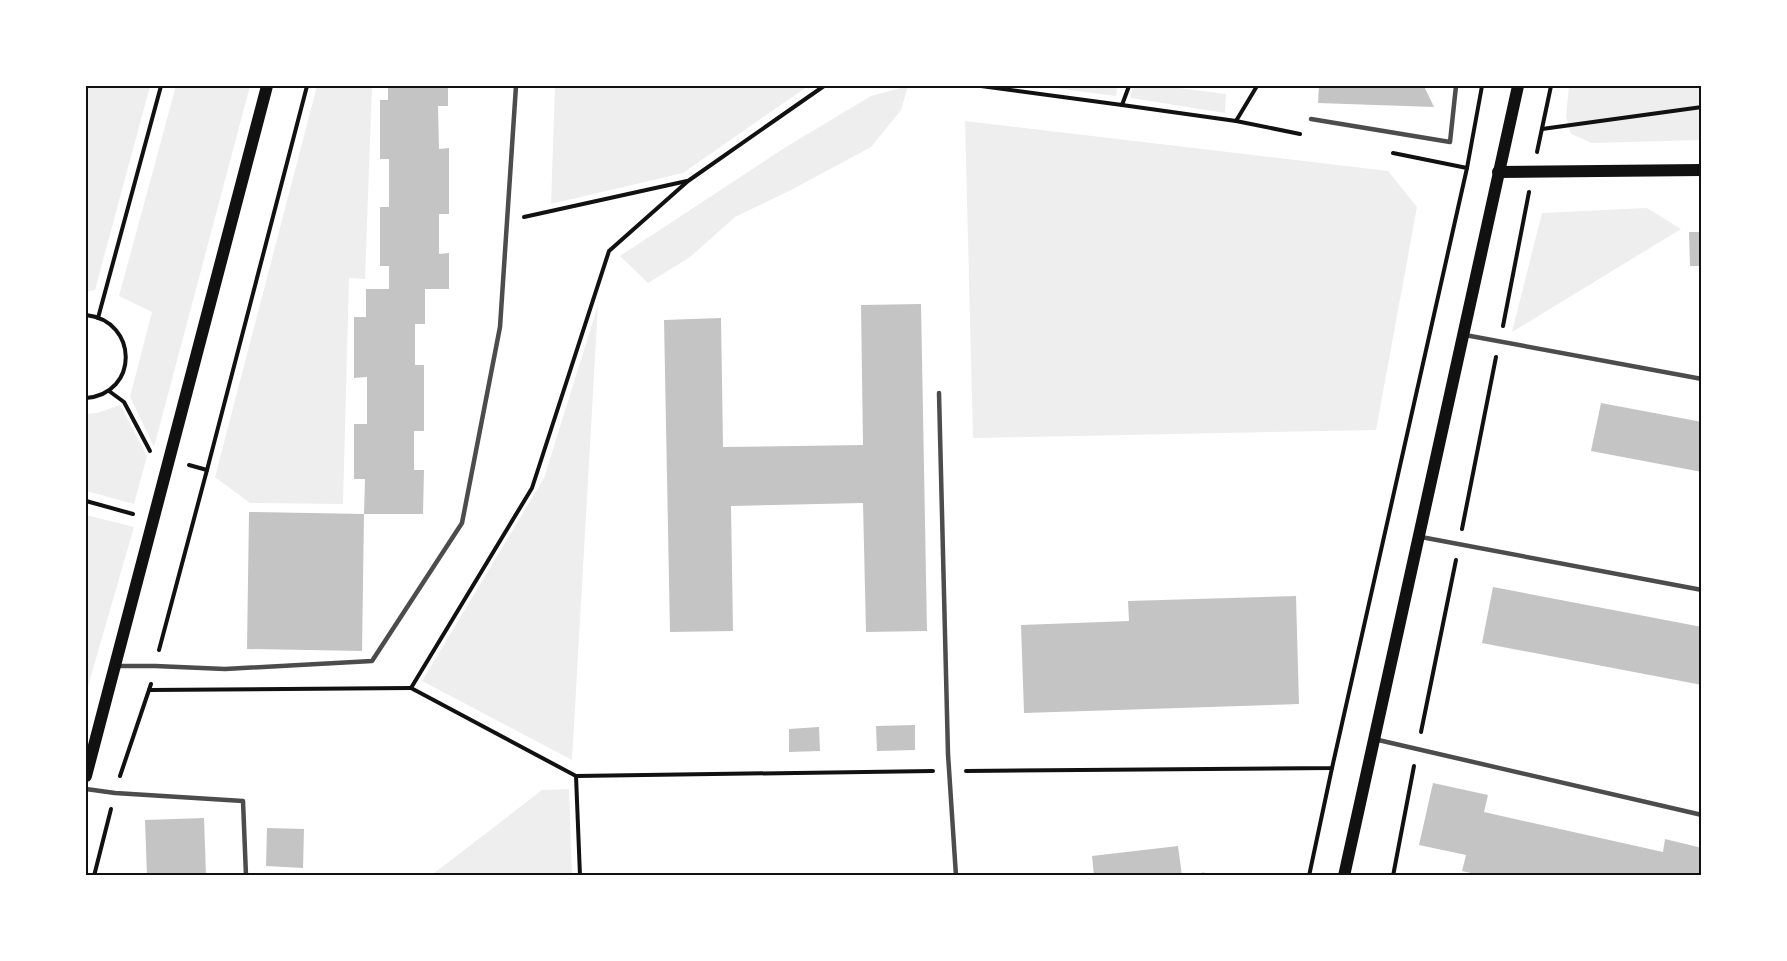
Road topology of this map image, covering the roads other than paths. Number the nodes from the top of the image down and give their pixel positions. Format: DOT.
graph roads {
  1 [pos="267,86"];
  2 [pos="516,86"];
  3 [pos="1456,86"];
  4 [pos="1518,86"];
  5 [pos="1311,119"];
  6 [pos="1701,170"];
  7 [pos="1498,172"];
  8 [pos="1462,334"];
  9 [pos="1701,379"];
  10 [pos="939,393"];
  11 [pos="1418,537"];
  12 [pos="1701,590"];
  13 [pos="114,666"];
  14 [pos="1374,739"];
  15 [pos="86,776"];
  16 [pos="86,789"];
  17 [pos="1701,815"];
  18 [pos="246,876"];
  19 [pos="956,876"];
  20 [pos="1344,876"];
  1 -- 13 [label="main road"];
  2 -- 13 [label="lane"];
  3 -- 5 [label="lane"];
  4 -- 7 [label="main road"];
  6 -- 7 [label="main road"];
  7 -- 8 [label="main road"];
  8 -- 9 [label="lane"];
  8 -- 11 [label="main road"];
  10 -- 19 [label="lane"];
  11 -- 12 [label="lane"];
  11 -- 14 [label="main road"];
  13 -- 15 [label="main road"];
  14 -- 17 [label="lane"];
  14 -- 20 [label="main road"];
  16 -- 18 [label="lane"];
}
